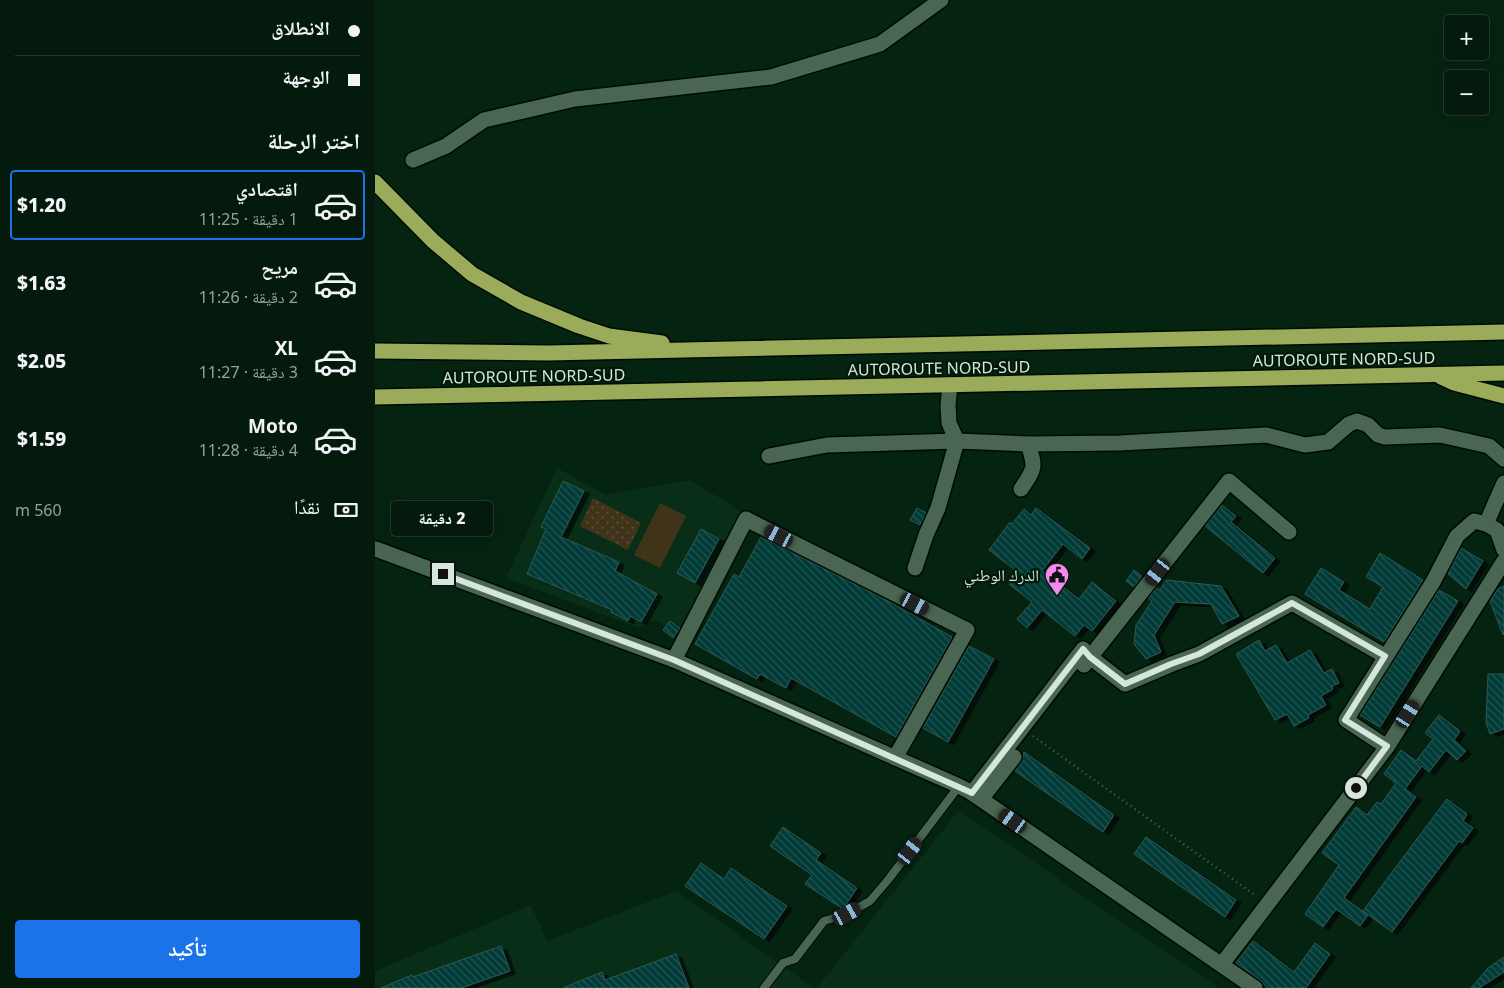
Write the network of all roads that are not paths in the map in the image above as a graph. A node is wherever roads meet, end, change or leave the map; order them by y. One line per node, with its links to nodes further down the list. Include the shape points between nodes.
1 (941, 0): 2 (street, via 880,44 771,76 575,99 484,120 446,146)
2 (413, 160)
3 (375, 182): 5 (highway, via 433,241 472,274 521,302 609,336)
4 (1504, 332): 5 (highway, AUTOROUTE NORD-SUD)
5 (703, 349): 6 (highway, AUTOROUTE NORD-SUD, via 548,353)
6 (375, 351)
7 (1504, 373): 8 (highway, AUTOROUTE NORD-SUD)
8 (1433, 374): 9 (highway, AUTOROUTE NORD-SUD); 10 (highway)
9 (950, 385): 11 (highway, AUTOROUTE NORD-SUD); 12 (street, via 949,423)
10 (1504, 396)
11 (375, 397)
12 (957, 442): 13 (street); 14 (street, via 827,445); 23 (street, via 938,508)
13 (1028, 444): 15 (street, via 1120,444 1266,435 1305,445 1328,442 1357,421 1385,437 1440,435 1489,446); 17 (street, via 1034,464)
14 (769, 456)
15 (1504, 459)
16 (1504, 483): 18 (street)
17 (1021, 489)
18 (1486, 524): 21 (street, via 1497,530); 24 (street, via 1474,522 1457,536 1433,582)
19 (1289, 532): 25 (street, via 1229,481)
20 (376, 550): 26 (street)
21 (1504, 550)
22 (1504, 561): 27 (street)
23 (915, 568)
24 (1385, 656): 25 (street, via 1292,603 1199,654 1125,684); 27 (street, via 1345,720)
25 (1090, 657): 29 (street, via 1030,735); 29 (street, via 1083,649)
26 (674, 660): 28 (street); 28 (street, via 745,519 967,630)
27 (1387, 746): 30 (street)
28 (895, 758): 29 (street)
29 (971, 792): 30 (street); 31 (lane, via 870,901 847,914 824,921 795,959 783,963)
30 (1222, 964): 32 (street)
31 (764, 988)
32 (1255, 988)

